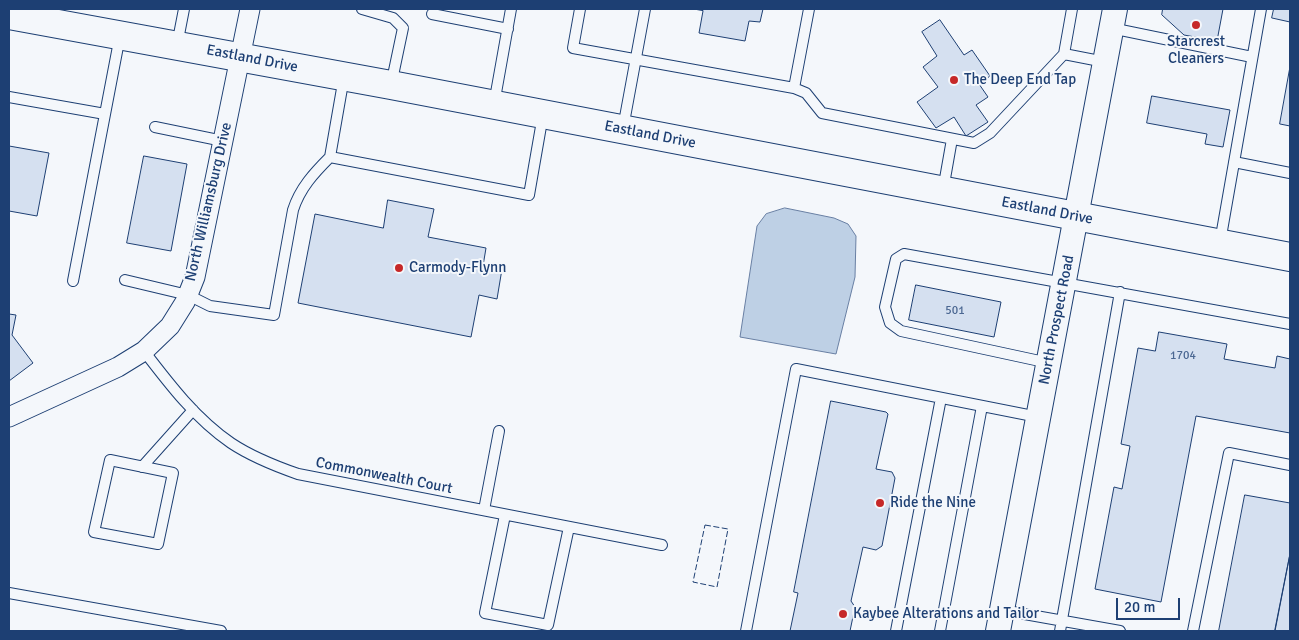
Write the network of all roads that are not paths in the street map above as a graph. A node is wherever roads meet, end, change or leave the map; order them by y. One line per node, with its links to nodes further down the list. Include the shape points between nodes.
1 (184, 9): 15 (lane)
2 (250, 9): 17 (street, North Williamsburg Drive)
3 (362, 9): 22 (lane, via 393,18 403,28)
4 (511, 9): 13 (lane)
5 (580, 9): 19 (lane, via 573,48)
6 (645, 9): 19 (lane)
7 (809, 9): 23 (lane)
8 (1072, 9): 16 (lane)
9 (1261, 9): 18 (lane)
10 (432, 14): 13 (lane)
11 (9, 15): 14 (main road, Eastland Drive)
12 (1113, 18): 18 (lane); 20 (street, North Prospect Road)
13 (508, 28): 25 (lane)
14 (120, 34): 15 (main road, Eastland Drive); 26 (lane)
15 (177, 45): 17 (main road, Eastland Drive)
16 (1064, 54): 20 (lane); 30 (lane, via 990,133 974,143)
17 (241, 57): 21 (main road, Eastland Drive); 31 (street, North Williamsburg Drive)
18 (1252, 57): 33 (lane)
19 (635, 60): 23 (lane); 29 (lane)
20 (1105, 62): 36 (street, North Prospect Road)
21 (344, 76): 22 (main road, Eastland Drive); 32 (lane)
22 (391, 85): 25 (main road, Eastland Drive)
23 (794, 88): 30 (lane, via 806,93 822,113)
24 (9, 97): 26 (lane)
25 (494, 105): 27 (main road, Eastland Drive)
26 (105, 114): 40 (lane)
27 (543, 114): 29 (main road, Eastland Drive); 32 (lane, via 529,195)
28 (155, 127): 31 (lane)
29 (623, 129): 35 (main road, Eastland Drive)
30 (952, 139): 35 (lane)
31 (223, 141): 43 (street, North Williamsburg Drive, via 195,277)
32 (330, 157): 43 (lane, via 296,200 274,315 210,306)
33 (1234, 162): 34 (lane); 37 (lane)
34 (1290, 173)
35 (942, 191): 36 (main road, Eastland Drive)
36 (1076, 216): 37 (main road, Eastland Drive); 41 (street, North Prospect Road)
37 (1220, 244): 38 (main road, Eastland Drive)
38 (1290, 257)
39 (125, 280): 43 (lane)
40 (73, 281)
41 (1064, 282): 42 (lane); 46 (street, North Prospect Road); 46 (lane, via 904,254 896,259 885,307 890,323 901,331)
42 (1120, 292): 44 (lane); 61 (lane)
43 (188, 296): 45 (street, North Williamsburg Drive, via 170,326)
44 (1290, 324)
45 (144, 351): 49 (lane, Commonwealth Court); 50 (street, North Williamsburg Drive, via 118,367)
46 (1049, 363): 51 (street, North Prospect Road)
47 (941, 398): 48 (lane); 63 (lane, via 796,369); 64 (lane)
48 (982, 406): 51 (lane); 65 (lane)
49 (193, 410): 54 (lane); 55 (lane, Commonwealth Court, via 232,444 264,462 298,474)
50 (9, 417)
51 (1038, 417): 60 (street, North Prospect Road)
52 (499, 431): 55 (lane)
53 (1290, 465): 67 (lane, via 1229,453)
54 (142, 467): 54 (lane, via 173,473 158,544 94,532 110,460)
55 (484, 510): 56 (lane, Commonwealth Court)
56 (505, 515): 57 (lane, Commonwealth Court); 57 (lane, via 485,613 548,625)
57 (569, 527): 58 (lane, Commonwealth Court)
58 (662, 545)
59 (9, 593): 62 (lane)
60 (1000, 621): 61 (lane)
61 (1061, 626): 66 (lane)
62 (222, 631)
63 (746, 631)
64 (896, 631)
65 (940, 631)
66 (1120, 631)
67 (1194, 631)

